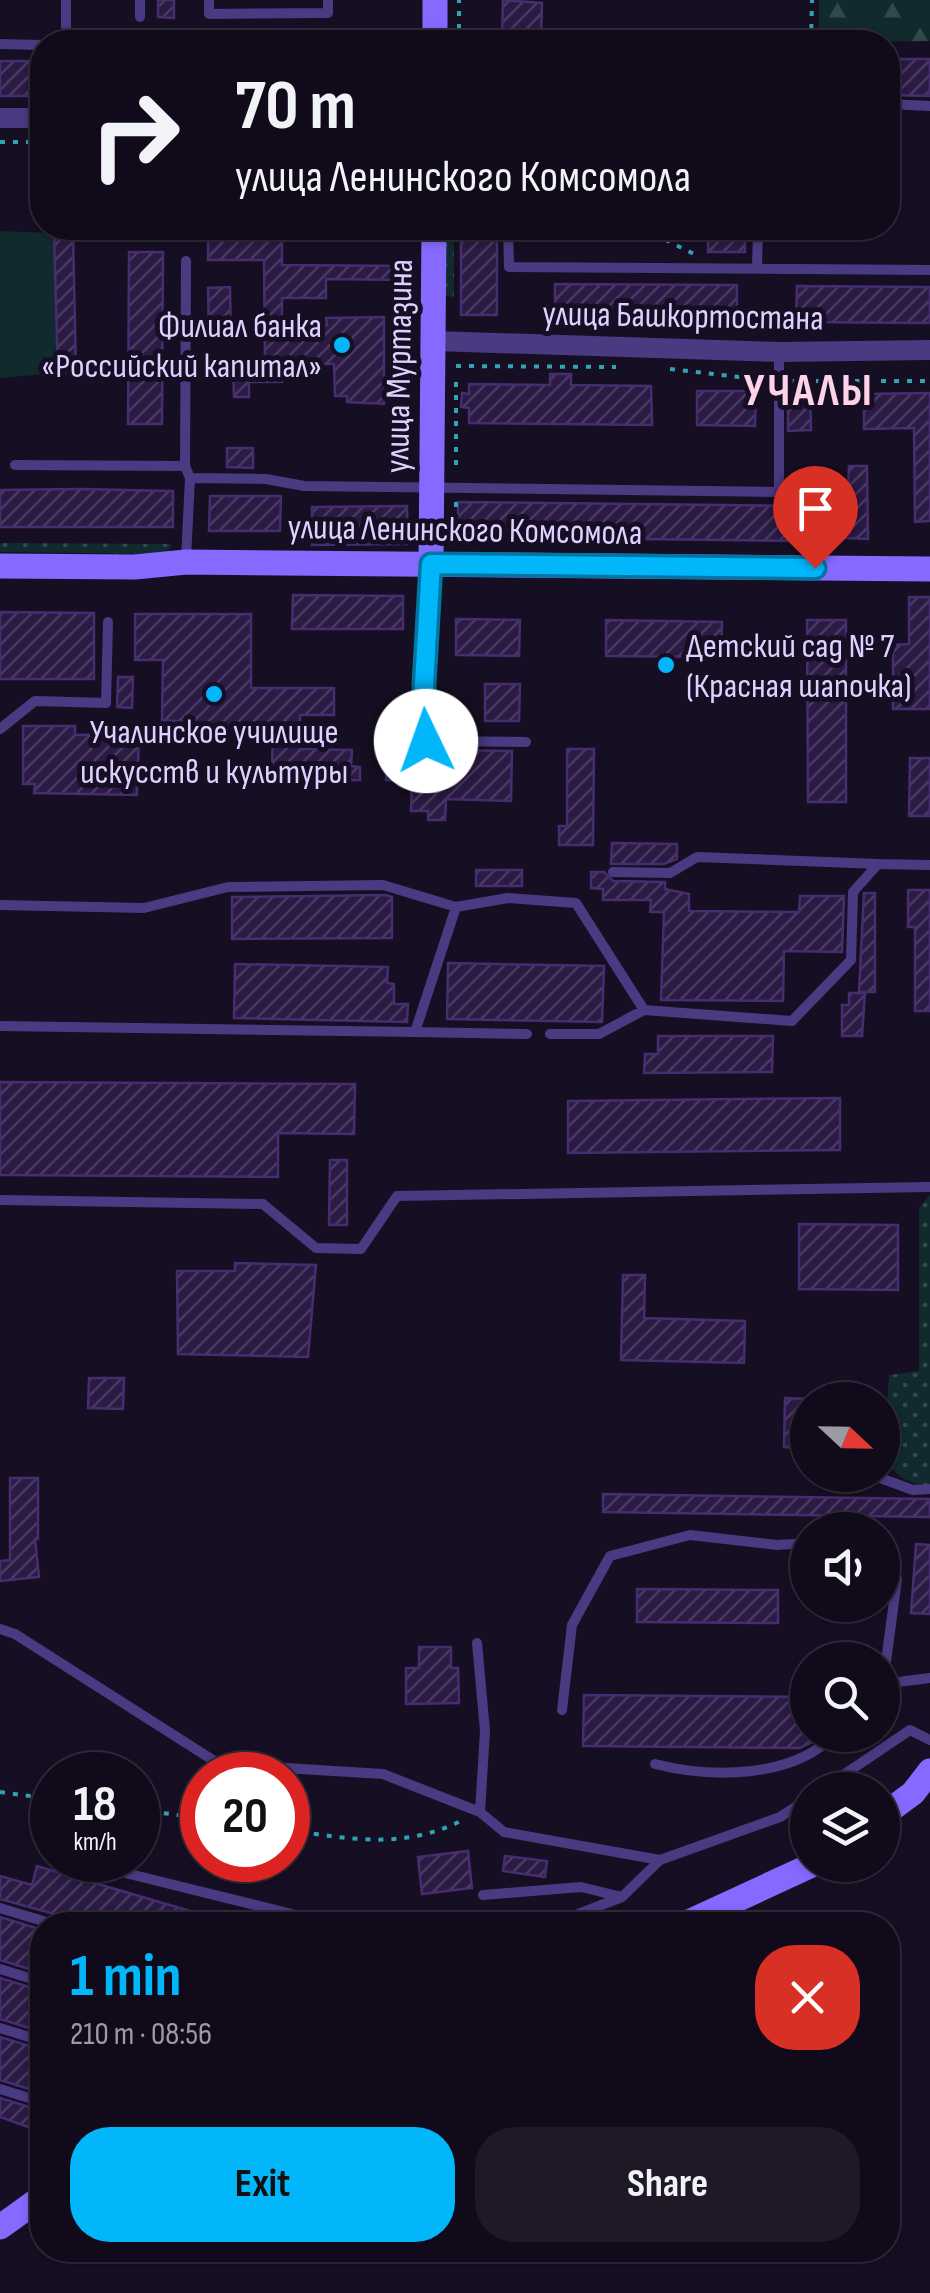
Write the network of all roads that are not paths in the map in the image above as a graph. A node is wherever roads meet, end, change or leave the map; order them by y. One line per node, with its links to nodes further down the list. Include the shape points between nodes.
1 (66, 0): 7 (lane)
2 (140, 0): 6 (lane)
3 (209, 0): 4 (lane, via 209,14 328,13)
4 (328, 0)
5 (435, 0): 8 (street)
6 (140, 18)
7 (66, 30)
8 (435, 30)
9 (0, 44): 10 (lane)
10 (30, 45)
11 (900, 105): 12 (lane)
12 (930, 106)
13 (0, 118): 14 (street)
14 (30, 118)
15 (435, 240): 21 (street, улица Муртазина)
16 (508, 240): 19 (lane, via 508,267)
17 (758, 240): 19 (lane)
18 (186, 261): 25 (lane)
19 (757, 268): 20 (lane)
20 (930, 270)
21 (444, 341): 23 (street, улица Башкортостана); 27 (street, улица Муртазина)
22 (930, 350): 23 (street, улица Башкортостана)
23 (779, 352): 27 (lane, via 779,492)
24 (15, 465): 25 (lane)
25 (184, 466): 26 (lane)
26 (190, 478): 27 (lane); 28 (lane)
27 (444, 486): 29 (street, улица Муртазина)
28 (186, 562): 29 (street, улица Ленинского Комсомола); 30 (street, улица Ленинского Комсомола)
29 (431, 564): 31 (street, улица Ленинского Комсомола); 34 (lane, via 426,741)
30 (0, 566)
31 (930, 569)
32 (108, 622): 33 (lane, via 106,703 36,701)
33 (0, 729)
34 (526, 742)
35 (878, 864): 36 (lane); 37 (lane, via 696,856 670,873); 40 (lane, via 853,892 851,960 792,1021)
36 (930, 865)
37 (613, 872)
38 (0, 905): 39 (lane, via 144,908 228,887 383,885)
39 (456, 906): 40 (lane, via 508,898 576,904); 42 (lane)
40 (644, 1010): 44 (lane, via 599,1034)
41 (0, 1026): 42 (lane)
42 (414, 1032): 43 (lane)
43 (527, 1034)
44 (550, 1034)
45 (930, 1187): 46 (lane, via 397,1196 361,1249 316,1248 264,1204)
46 (0, 1200)
47 (900, 1485): 48 (lane)
48 (930, 1489)
49 (790, 1544): 54 (lane, via 690,1536 610,1556 572,1625)
50 (0, 1629): 62 (lane, via 219,1764 384,1774)
51 (478, 1643): 62 (lane, via 485,1731)
52 (930, 1678): 53 (lane)
53 (900, 1682)
54 (562, 1710)
55 (930, 1740): 59 (lane, via 910,1730)
56 (819, 1752): 57 (lane, via 784,1764 697,1775)
57 (654, 1764)
58 (930, 1770): 60 (street)
59 (847, 1772)
60 (900, 1803)
61 (790, 1811): 63 (lane)
62 (480, 1812): 63 (lane, via 504,1832)
63 (660, 1860): 67 (lane)
64 (790, 1875): 71 (street)
65 (160, 1882): 69 (lane)
66 (483, 1895): 67 (lane, via 581,1888)
67 (622, 1896): 70 (lane)
68 (0, 1908): 72 (lane)
69 (283, 1912)
70 (582, 1912)
71 (710, 1912)
72 (30, 1917)
73 (0, 1968): 74 (lane)
74 (30, 1978)
75 (0, 2028): 76 (lane)
76 (30, 2037)
77 (0, 2089): 78 (lane)
78 (30, 2098)
79 (30, 2205): 80 (street)
80 (0, 2226)

